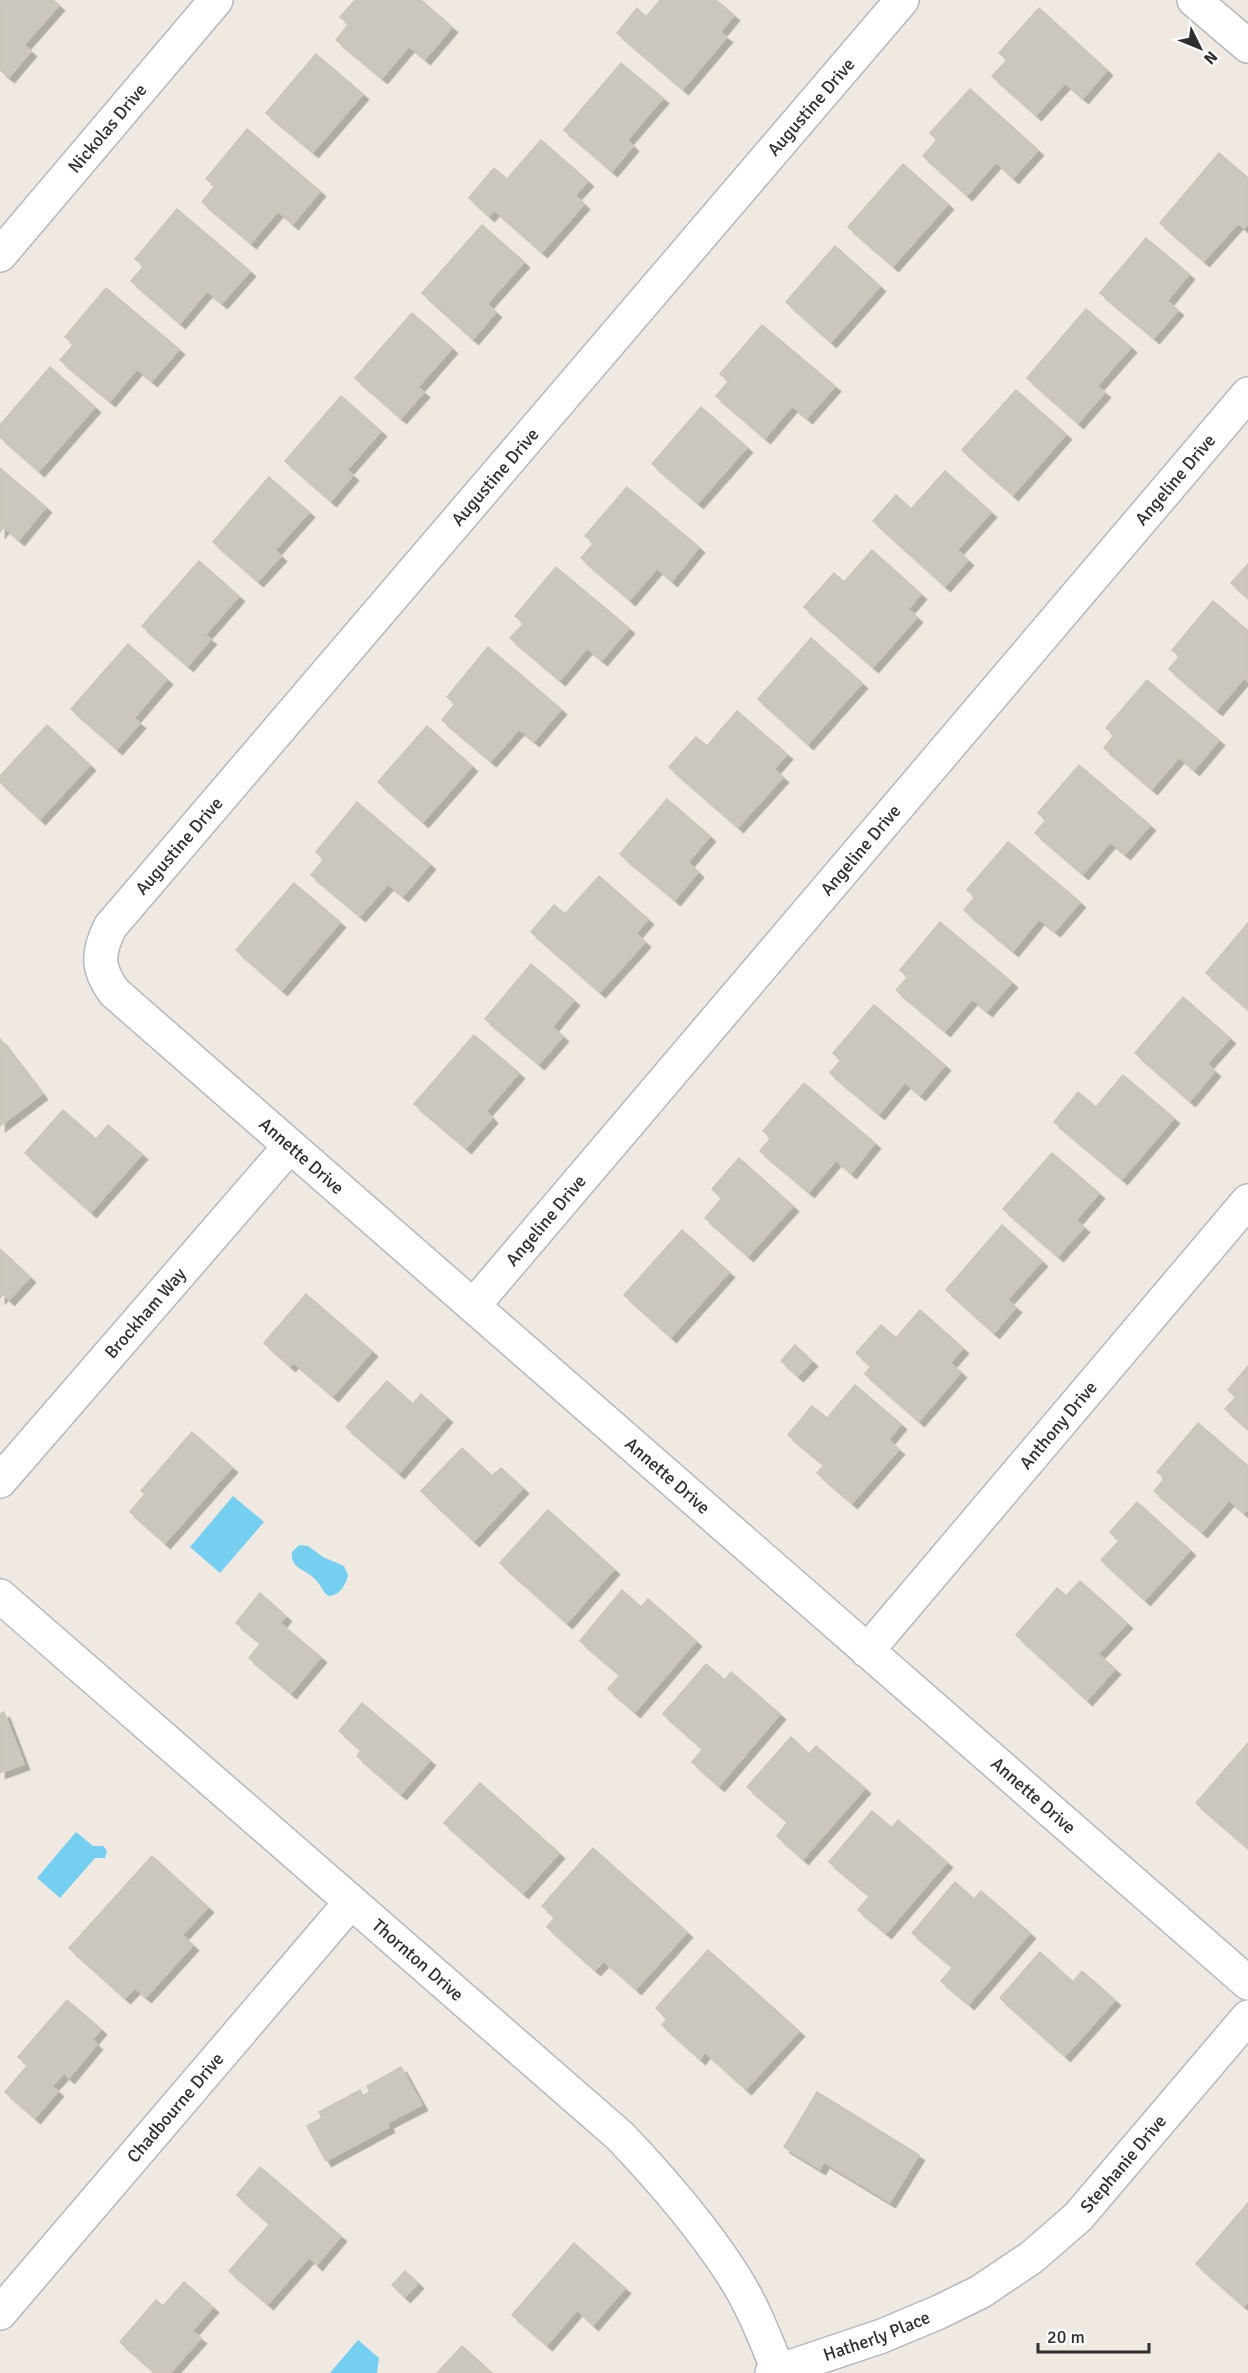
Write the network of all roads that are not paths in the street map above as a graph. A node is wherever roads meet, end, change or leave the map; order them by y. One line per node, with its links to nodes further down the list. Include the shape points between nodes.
1 (216, 0): 5 (street, Nickolas Drive)
2 (902, 0): 7 (street, Augustine Drive, via 110,927)
3 (1194, 0): 4 (street)
4 (1248, 46)
5 (0, 255)
6 (1248, 394): 10 (street, Angeline Drive)
7 (100, 960): 8 (street, Annette Drive, via 104,978 114,992)
8 (290, 1146): 10 (street, Annette Drive); 11 (street, Brockham Way)
9 (1248, 1201): 13 (street, Anthony Drive)
10 (474, 1305): 13 (street, Annette Drive)
11 (0, 1481)
12 (0, 1596): 14 (street, Thornton Drive)
13 (867, 1652): 15 (street, Annette Drive)
14 (351, 1902): 18 (street, Chadbourne Drive); 19 (street, Thornton Drive, via 620,2136 655,2173 734,2276 758,2322)
15 (1248, 1983)
16 (1248, 2017): 17 (street, Stephanie Drive, via 1078,2217 1032,2257)
17 (980, 2292): 19 (street, Hatherly Place, via 882,2336)
18 (0, 2313)
19 (775, 2372)

